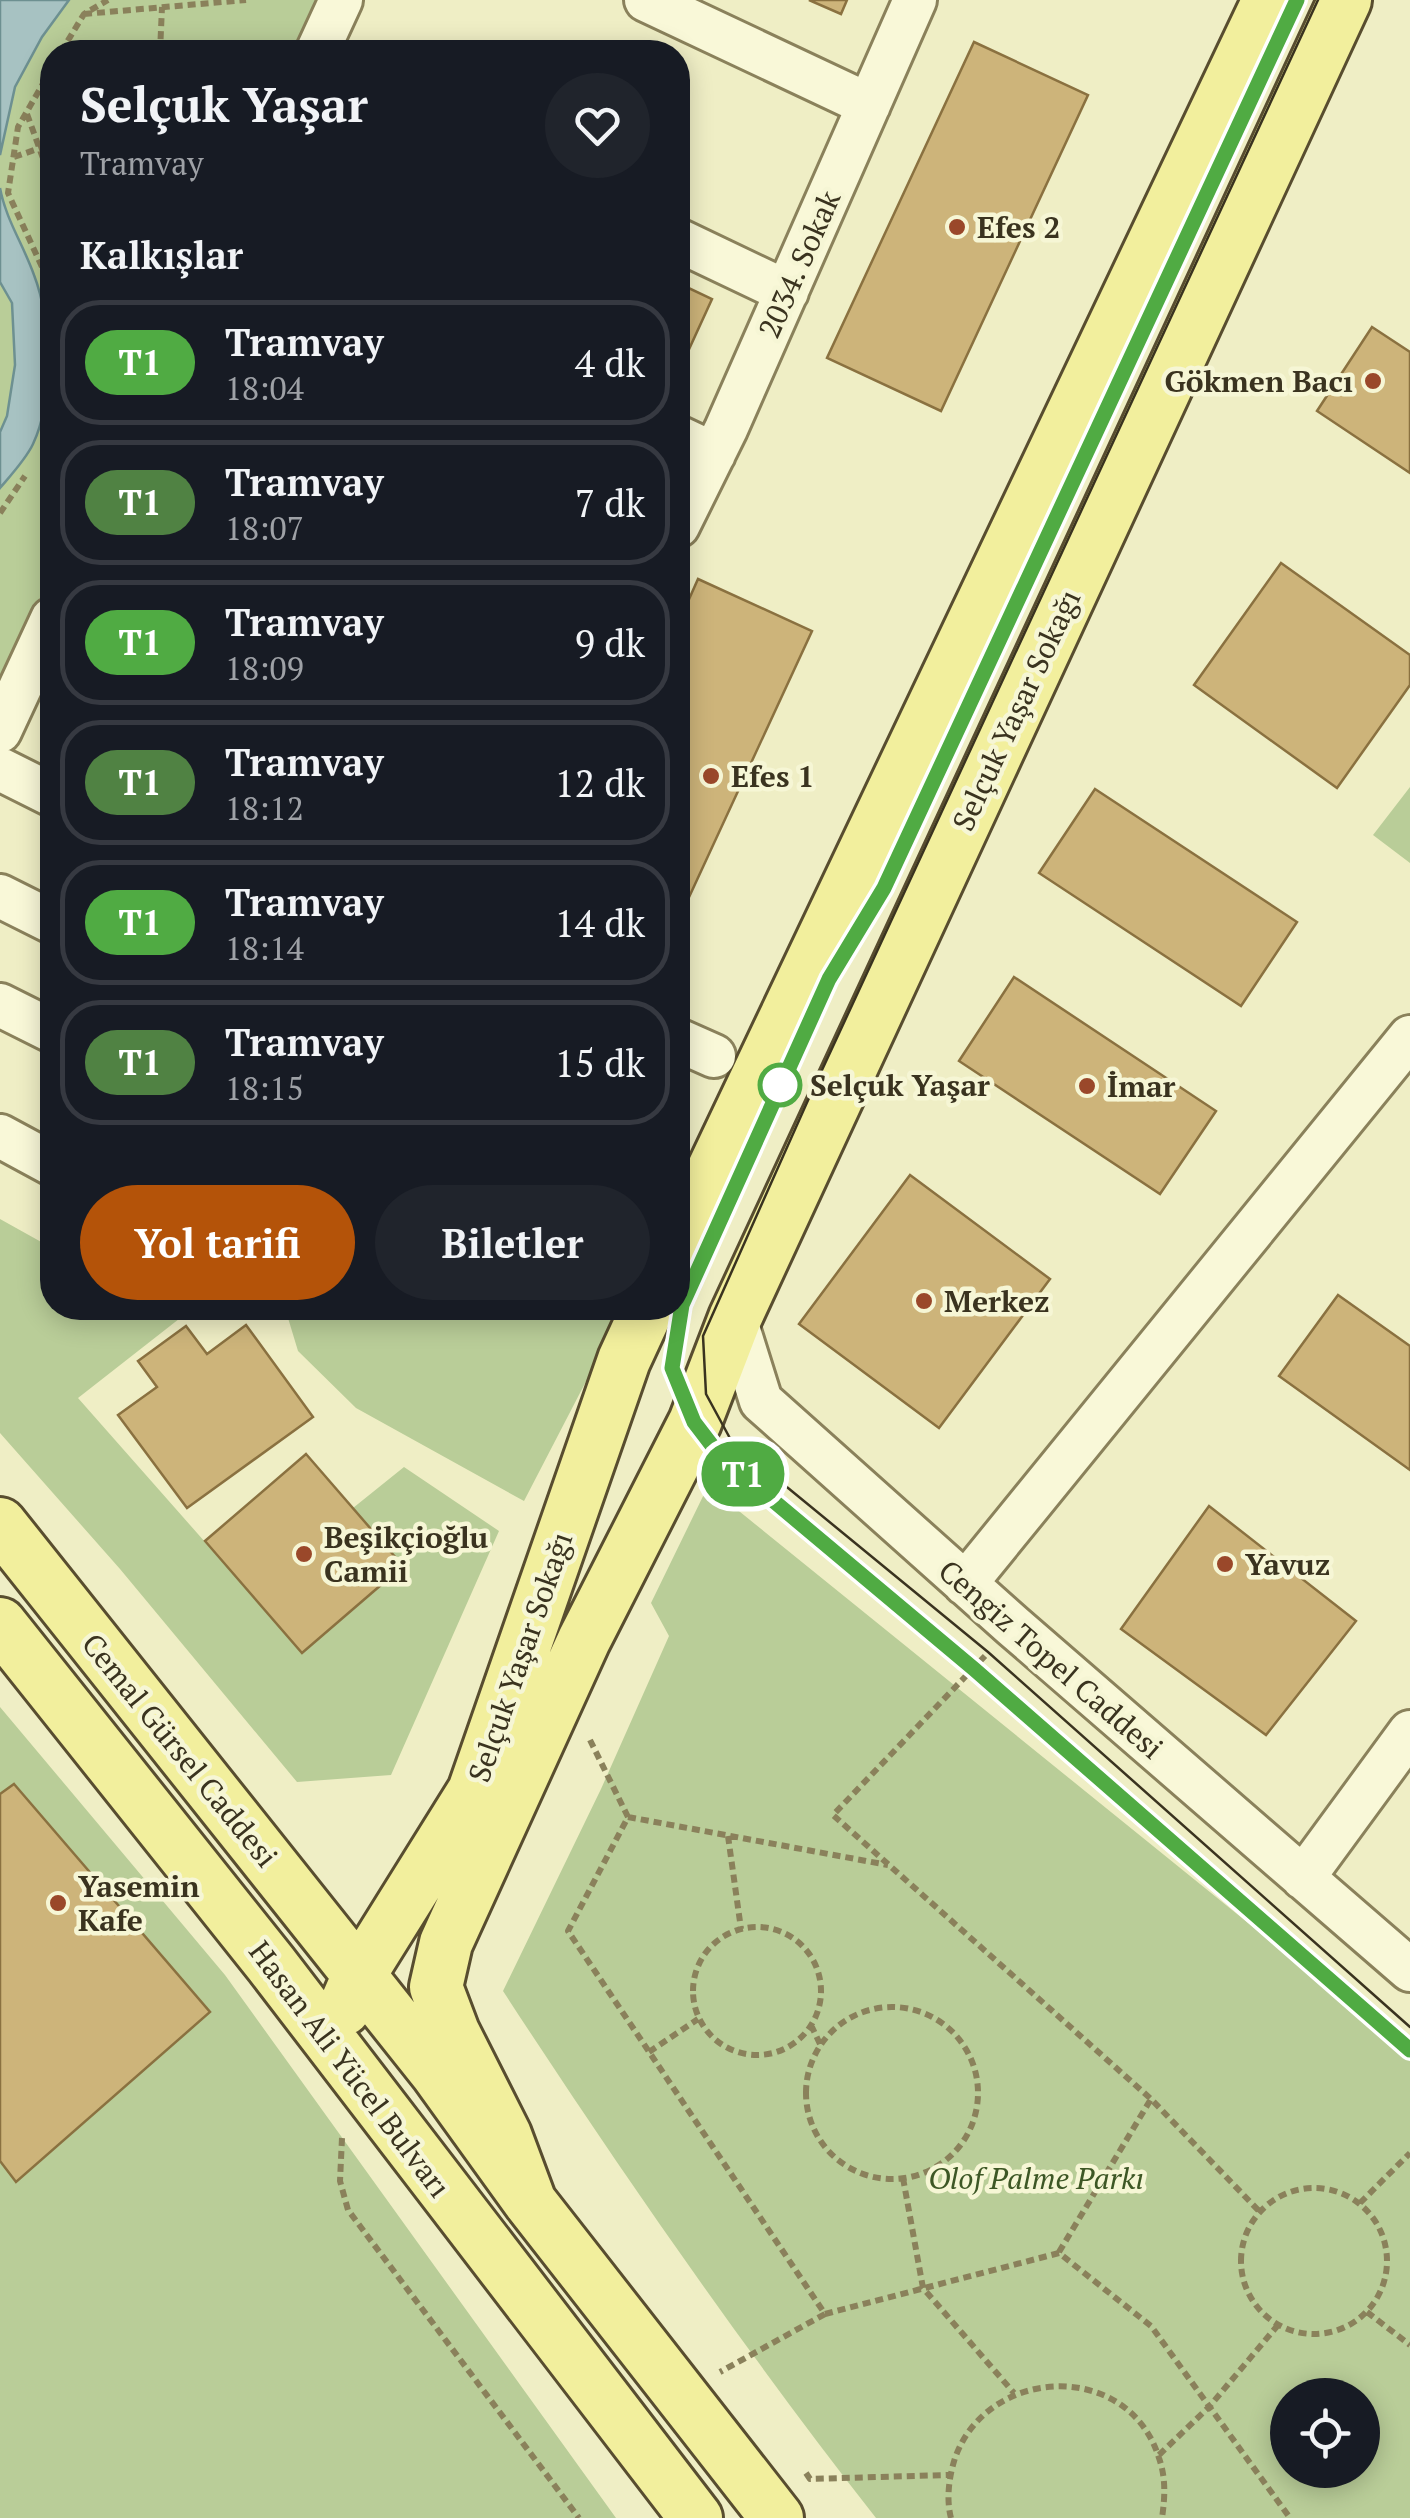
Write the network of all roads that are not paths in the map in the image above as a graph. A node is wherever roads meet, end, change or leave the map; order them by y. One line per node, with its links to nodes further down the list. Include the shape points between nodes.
1 (342, 0): 6 (street)
2 (646, 0): 7 (street)
3 (915, 0): 7 (street, 2034. Sokak)
4 (1270, 0): 23 (main road)
5 (1345, 0): 24 (main road, Selçuk Yaşar Sokağı)
6 (323, 40)
7 (869, 105): 9 (street, 2034. Sokak)
8 (690, 246): 9 (street)
9 (787, 292): 10 (street, 2034. Sokak)
10 (696, 445): 11 (street, 2034. Sokak)
11 (690, 472)
12 (40, 645): 13 (street)
13 (0, 731)
14 (0, 769): 15 (street)
15 (40, 789)
16 (0, 896): 17 (street)
17 (40, 916)
18 (0, 1005): 19 (street)
19 (40, 1025)
20 (1410, 1038): 27 (street)
21 (0, 1136): 22 (street)
22 (40, 1158)
23 (690, 1214)
24 (734, 1318): 27 (street, Cengiz Topel Caddesi, via 761,1401); 34 (main road, Selçuk Yaşar Sokağı, via 694,1422 446,1943 436,1987)
25 (642, 1320): 32 (main road, Selçuk Yaşar Sokağı, via 474,1791)
26 (0, 1524): 32 (main road, Cemal Gürsel Caddesi)
27 (965, 1584): 30 (street, Cengiz Topel Caddesi)
28 (0, 1624): 33 (main road, Hasan Ali Yücel Bulvarı)
29 (1410, 1732): 30 (street)
30 (1303, 1878): 31 (street, Cengiz Topel Caddesi)
31 (1410, 1970)
32 (358, 1978): 33 (main road, Selçuk Yaşar Sokağı); 34 (main road, Hasan Ali Yücel Bulvarı)
33 (330, 2042): 35 (main road, Hasan Ali Yücel Bulvarı)
34 (530, 2202): 36 (main road, Hasan Ali Yücel Bulvarı)
35 (696, 2518)
36 (777, 2518)

